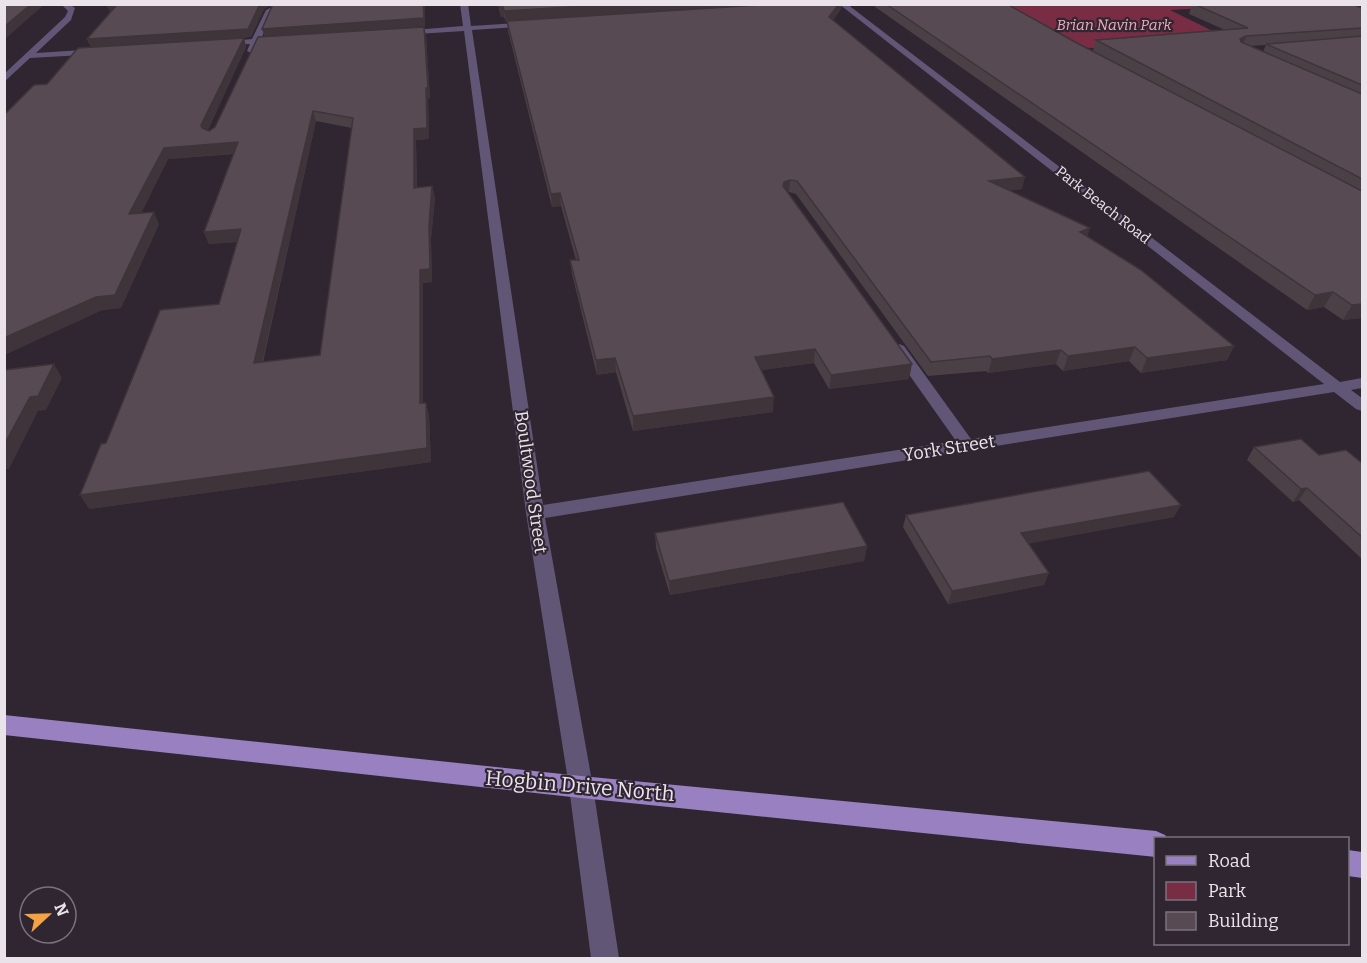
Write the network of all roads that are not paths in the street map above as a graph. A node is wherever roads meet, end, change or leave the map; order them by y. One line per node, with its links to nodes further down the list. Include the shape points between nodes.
1 (64, 4): 12 (street, via 72,10 68,18)
2 (464, 4): 6 (street, Boultwood Street)
3 (838, 5): 17 (street, Park Beach Road)
4 (270, 10): 9 (street)
5 (539, 24): 6 (street)
6 (468, 28): 7 (street); 20 (street, Boultwood Street)
7 (397, 33)
8 (291, 40): 9 (street)
9 (255, 42): 10 (street); 13 (street)
10 (209, 45)
11 (105, 51): 12 (street)
12 (28, 56): 14 (street)
13 (248, 58)
14 (4, 79)
15 (892, 340): 19 (street)
16 (1362, 383): 17 (street, York Street)
17 (1337, 387): 18 (street, Park Beach Road); 19 (street, York Street)
18 (1362, 406)
19 (968, 445): 20 (street, York Street)
20 (535, 513): 22 (street, Boultwood Street)
21 (4, 725): 22 (main road, Hogbin Drive North)
22 (581, 787): 23 (main road, Hogbin Drive North); 24 (street, Boultwood Street)
23 (1154, 844)
24 (605, 958)

